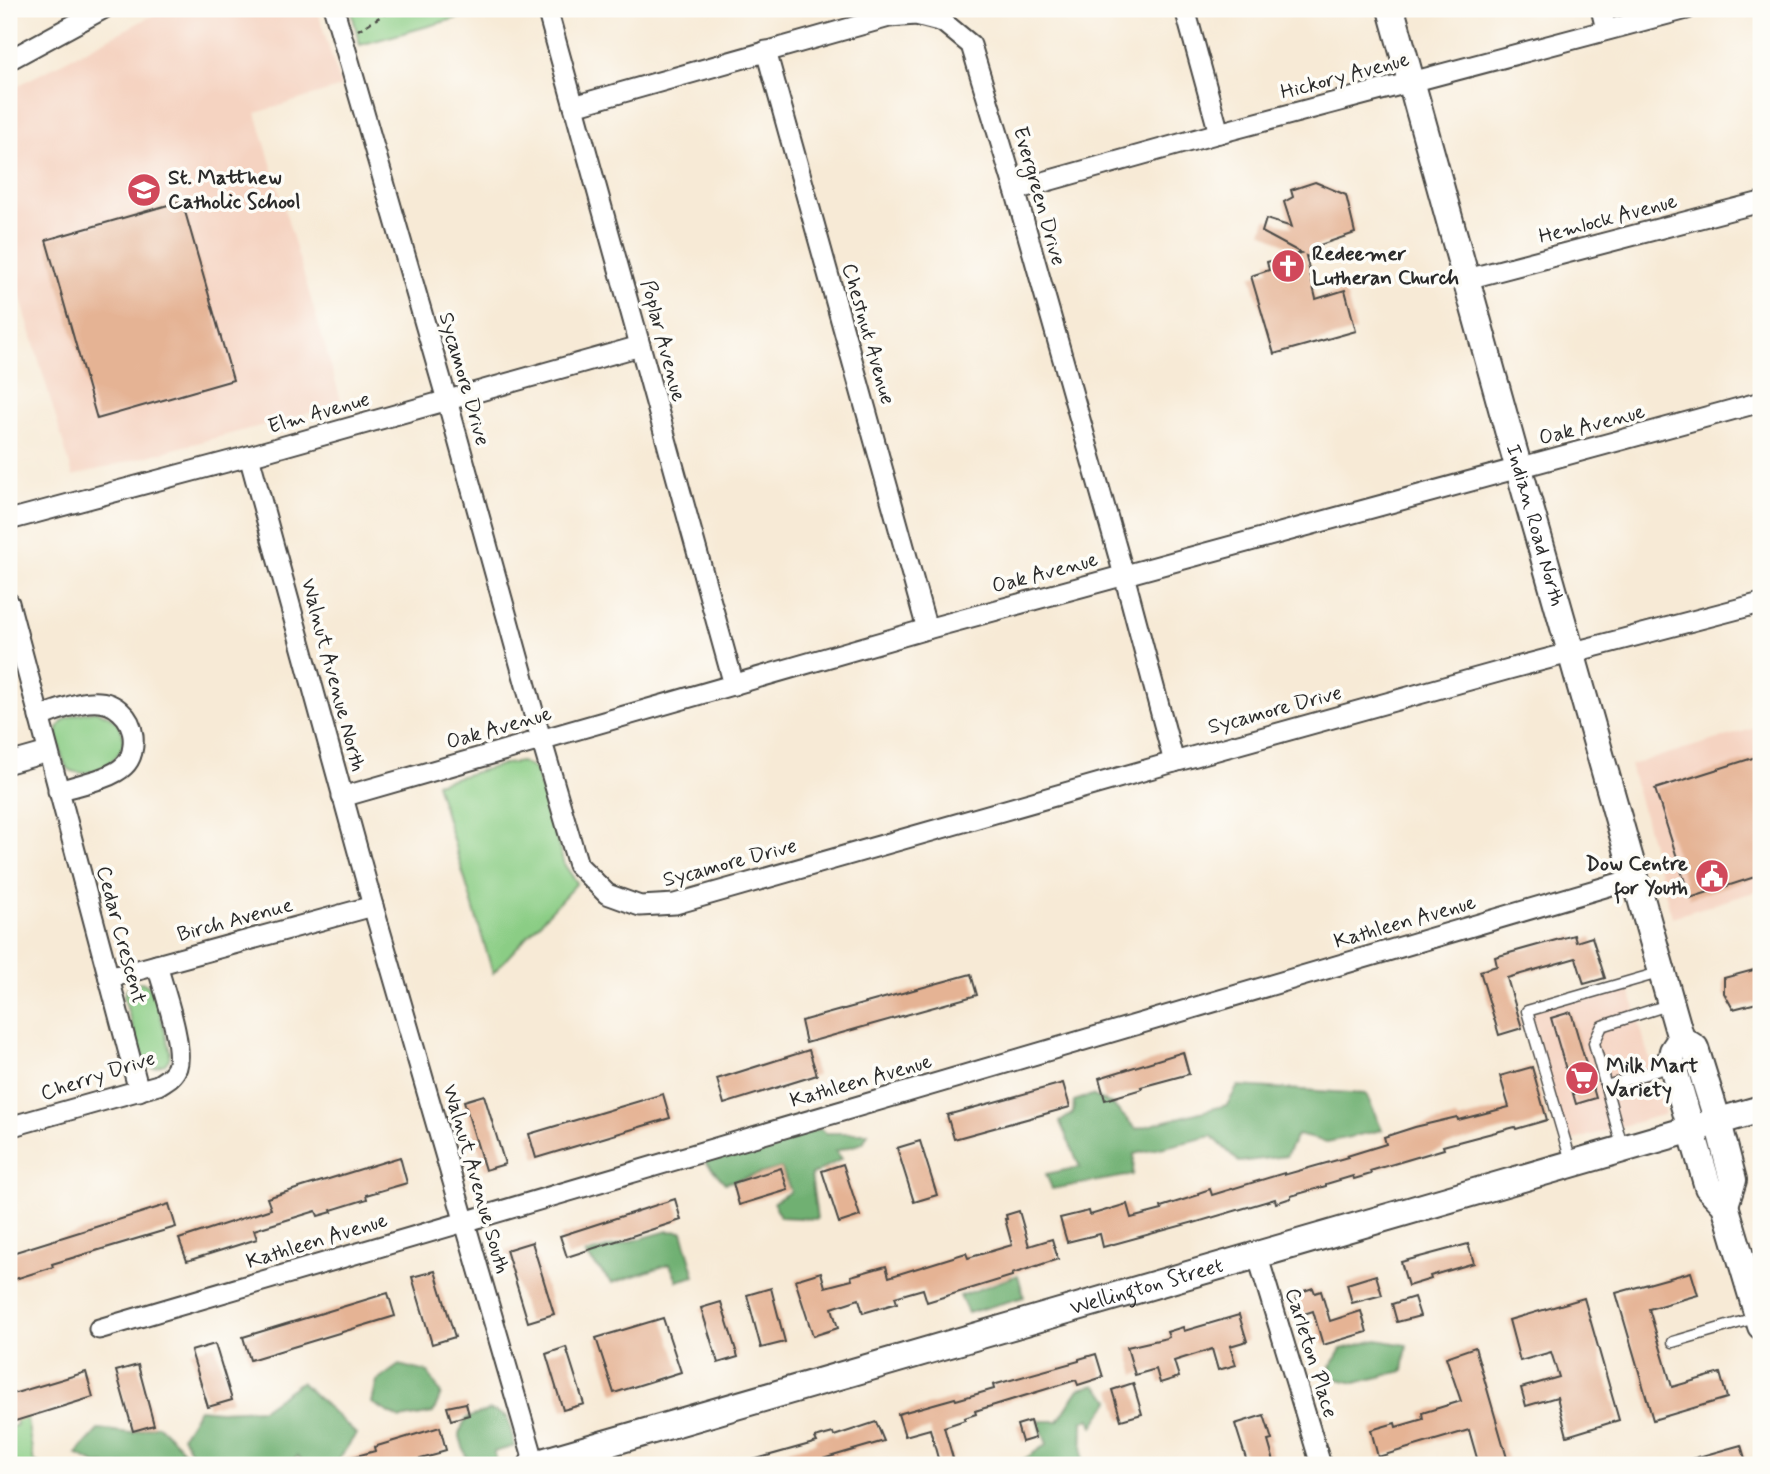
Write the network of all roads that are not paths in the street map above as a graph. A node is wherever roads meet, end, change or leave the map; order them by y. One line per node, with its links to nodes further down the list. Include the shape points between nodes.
1 (103, 9): 10 (street)
2 (334, 9): 18 (street, Sycamore Drive)
3 (547, 9): 12 (street, Poplar Avenue)
4 (1185, 9): 13 (street)
5 (1391, 9): 11 (main road, Indian Road North)
6 (1601, 9): 8 (street)
7 (1687, 9): 8 (street, Hickory Avenue)
8 (1606, 29): 11 (street, Hickory Avenue)
9 (766, 51): 12 (street, Evergreen Drive); 14 (street, Evergreen Drive, via 889,17 916,15 943,22 971,45); 26 (street, Chestnut Avenue)
10 (9, 60)
11 (1412, 82): 13 (street, Hickory Avenue); 16 (main road, Indian Road North)
12 (574, 106): 17 (street, Poplar Avenue)
13 (1219, 133): 14 (street, Hickory Avenue)
14 (1015, 190): 23 (street, Evergreen Drive)
15 (1761, 202): 16 (street, Hemlock Avenue)
16 (1467, 279): 21 (main road, Indian Road North)
17 (640, 346): 18 (street, Elm Avenue); 28 (street, Poplar Avenue)
18 (447, 400): 20 (street, Elm Avenue); 30 (street, Sycamore Drive)
19 (1761, 402): 21 (street, Oak Avenue)
20 (249, 456): 22 (street, Elm Avenue); 35 (street, Walnut Avenue North)
21 (1519, 468): 23 (street, Oak Avenue); 27 (main road, Indian Road North)
22 (9, 520)
23 (1124, 575): 26 (street, Oak Avenue); 32 (street, Evergreen Drive)
24 (9, 603): 29 (street, Cedar Crescent)
25 (1761, 603): 27 (street, Sycamore Drive)
26 (927, 629): 28 (street, Oak Avenue)
27 (1572, 654): 32 (street, Sycamore Drive); 36 (main road, Indian Road North)
28 (734, 685): 30 (street, Oak Avenue)
29 (39, 717): 31 (street, Cedar Crescent); 34 (street, via 99,702 118,708 131,726 132,755 124,767)
30 (541, 739): 32 (street, Sycamore Drive, via 578,866 607,894 640,906 675,904); 35 (street, Oak Avenue)
31 (48, 752): 33 (street); 34 (street, Cedar Crescent)
32 (1174, 762)
33 (9, 763)
34 (58, 791): 40 (street, Cedar Crescent)
35 (342, 797): 37 (street, Walnut Avenue North)
36 (1636, 878): 39 (main road, Indian Road North); 53 (street, Kathleen Avenue)
37 (373, 906): 38 (street, Birch Avenue); 53 (street, Walnut Avenue South)
38 (157, 965): 40 (street, Birch Avenue); 45 (street, Cherry Drive, via 177,1041 177,1068 158,1085)
39 (1662, 972): 41 (main road, Indian Road North); 51 (lane, via 1527,1011)
40 (108, 978): 45 (street, Cedar Crescent)
41 (1671, 1004): 42 (main road, Indian Road North); 44 (lane, via 1602,1026 1594,1043)
42 (1681, 1039): 43 (main road, via 1671,1055); 47 (main road, Indian Road North, via 1695,1048)
43 (1673, 1066): 44 (lane); 49 (main road)
44 (1606, 1086): 50 (lane)
45 (139, 1091): 48 (street, Cherry Drive)
46 (1761, 1109): 47 (main road, Wellington Street)
47 (1718, 1122): 49 (main road, Wellington Street); 52 (main road, Indian Road North, via 1732,1180)
48 (9, 1127)
49 (1691, 1130): 50 (main road, Wellington Street); 52 (main road, via 1708,1187)
50 (1623, 1150): 51 (main road, Wellington Street)
51 (1572, 1164): 54 (main road, Wellington Street)
52 (1725, 1205): 55 (main road)
53 (464, 1221): 56 (street, Kathleen Avenue); 58 (street, Walnut Avenue South)
54 (1257, 1254): 58 (main road, Wellington Street); 59 (street, Carleton Place)
55 (1760, 1321): 57 (lane)
56 (99, 1329)
57 (1673, 1342)
58 (533, 1465)
59 (1321, 1465)

